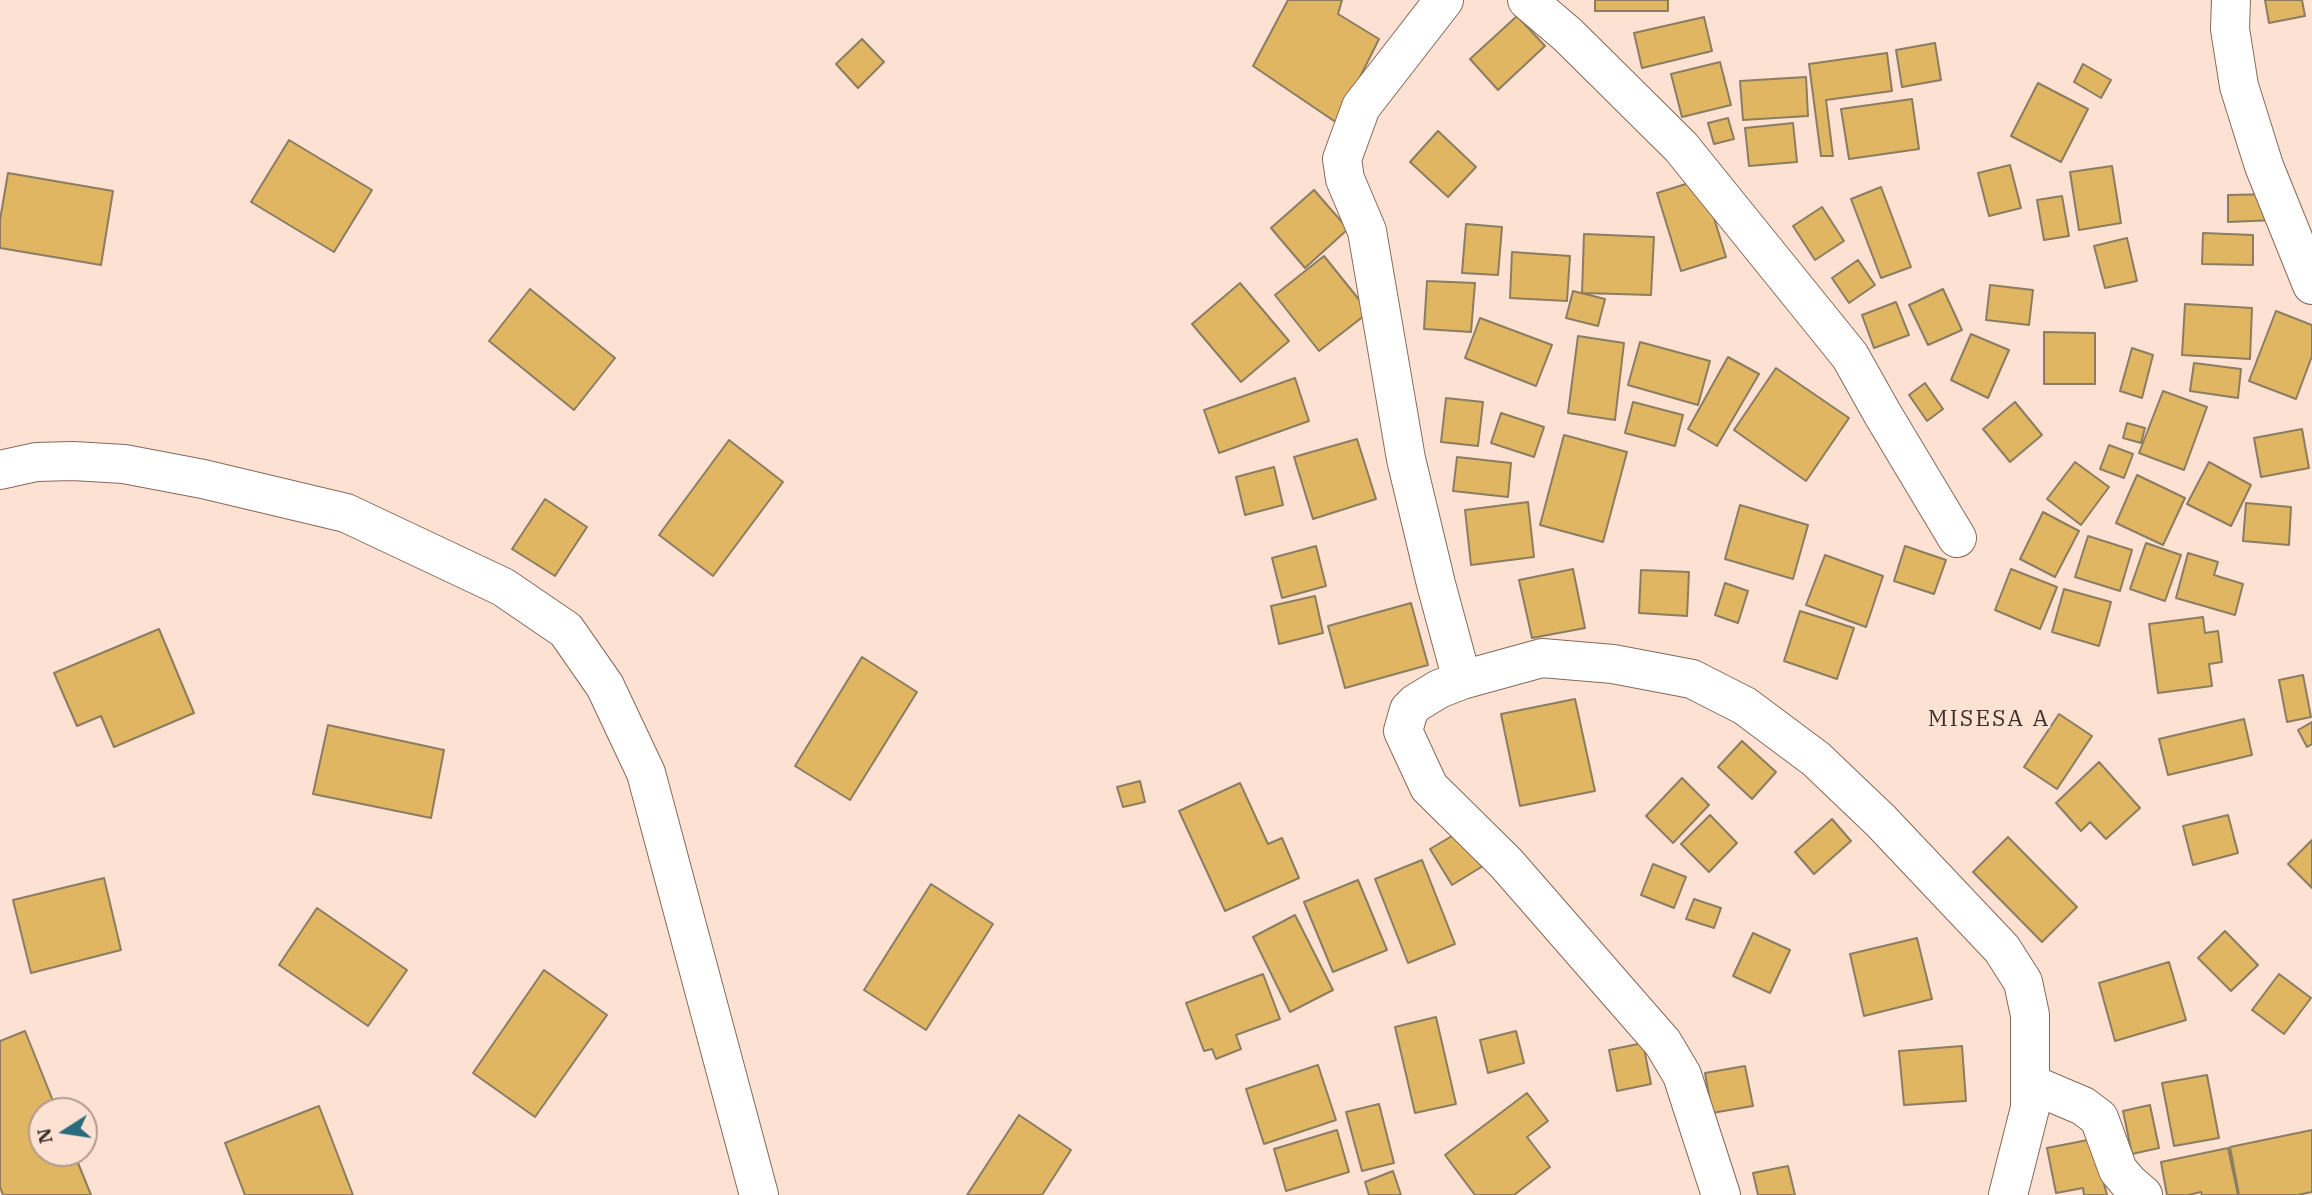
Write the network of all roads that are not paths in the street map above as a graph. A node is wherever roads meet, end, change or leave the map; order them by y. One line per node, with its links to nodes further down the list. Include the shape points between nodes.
1 (1444, 0): 7 (street, via 1361,107 1342,159 1345,179 1367,231 1406,459)
2 (1527, 0): 6 (street, via 1681,147 1850,356)
3 (2231, 0): 4 (street, via 2230,29 2239,86 2264,166)
4 (2312, 285)
5 (0, 470): 9 (street, via 36,461 124,464 346,513 503,586 566,630 604,686 646,773)
6 (1958, 538)
7 (1462, 680): 8 (street, via 1542,658 1613,664 1692,678 1745,706 1826,768 2002,949 2023,982 2030,1015); 10 (street, via 1409,710 1403,731 1429,787 1506,863 1663,1043 1682,1075)
8 (2031, 1084): 11 (street, via 2030,1108); 12 (street, via 2083,1106 2099,1118 2118,1170)
9 (759, 1195)
10 (1721, 1195)
11 (2008, 1195)
12 (2143, 1195)

